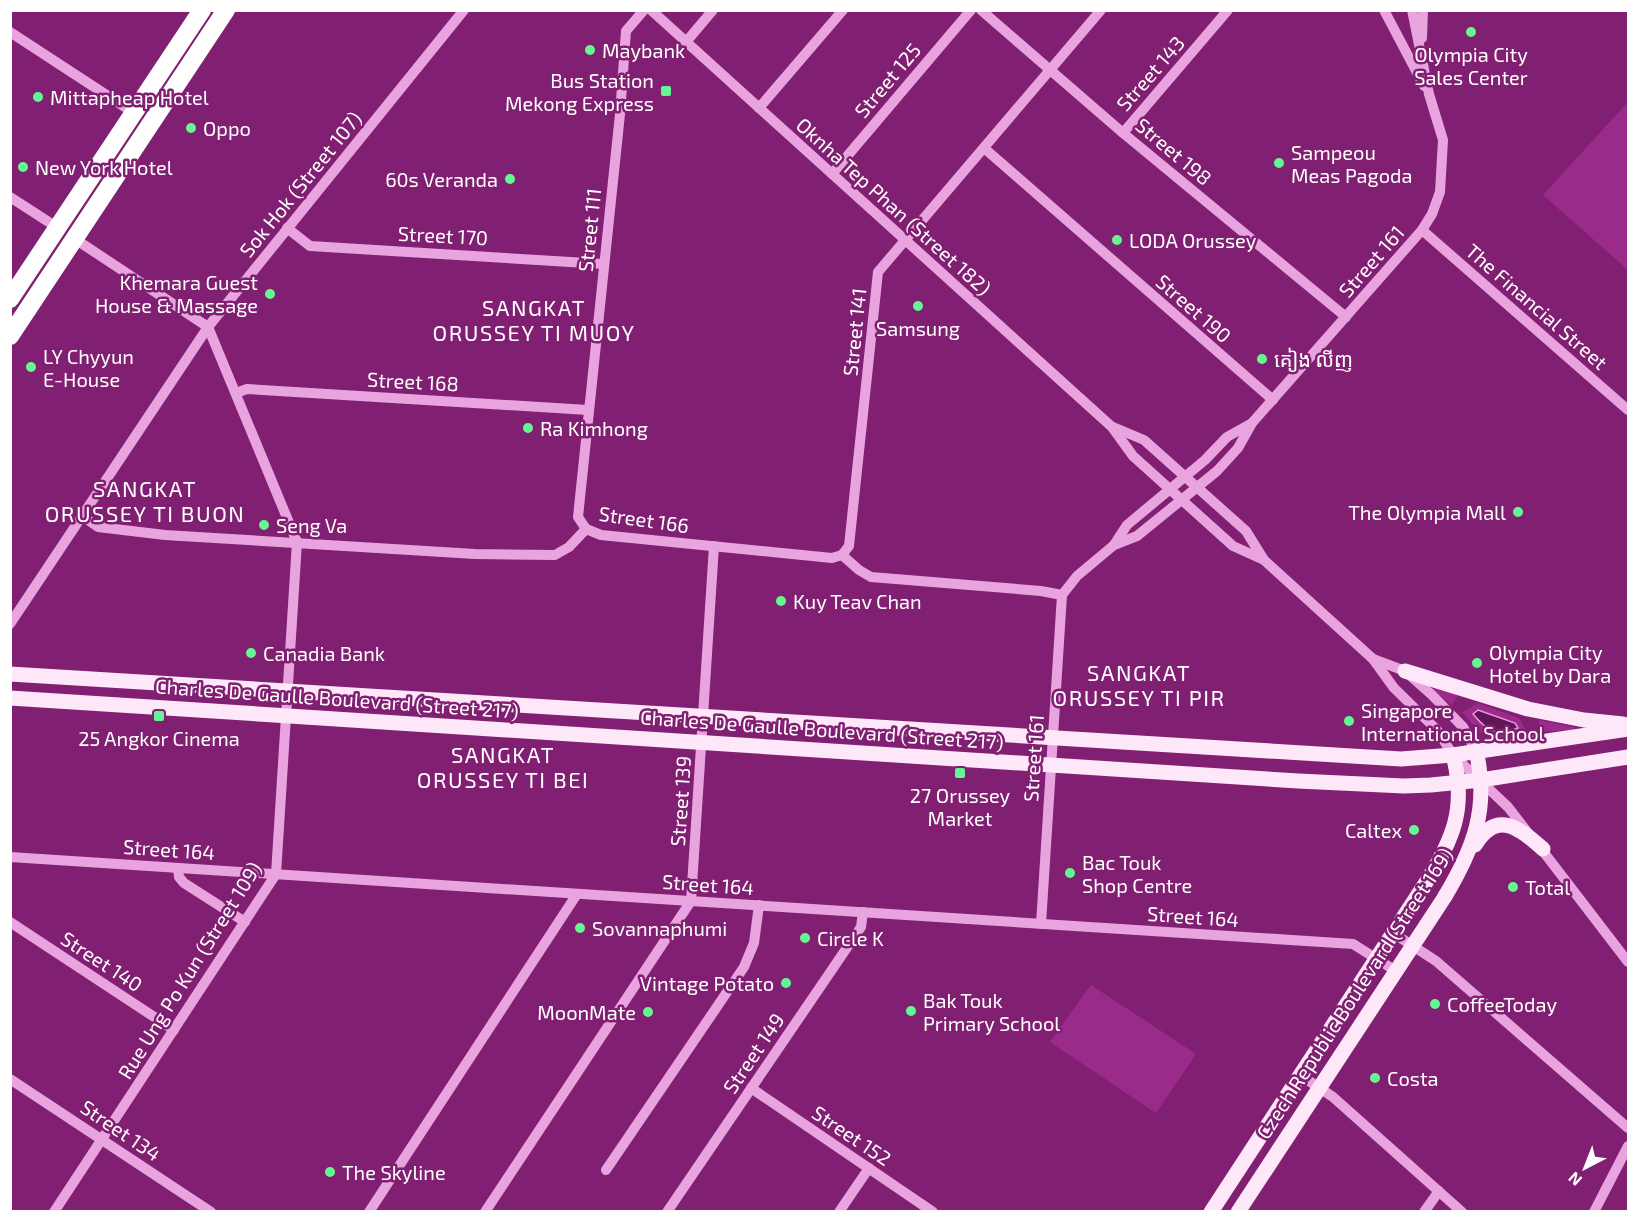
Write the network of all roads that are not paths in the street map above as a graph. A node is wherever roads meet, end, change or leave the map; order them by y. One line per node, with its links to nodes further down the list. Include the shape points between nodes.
1 (202, 10): 21 (highway)
2 (226, 10): 29 (highway)
3 (464, 10): 27 (street, Sok Hok (Street 107))
4 (644, 10): 31 (street, Street 111, via 626,31)
5 (651, 10): 16 (street, Oknha Tep Phan (Street 182))
6 (713, 10): 16 (street)
7 (843, 10): 20 (street)
8 (971, 10): 24 (street, Street 125)
9 (981, 10): 18 (street, Street 198)
10 (1101, 10): 18 (street, Street 141)
11 (1227, 10): 22 (street, Street 143)
12 (1384, 10): 19 (street, Street 161)
13 (1412, 10): 17 (street, Street 161)
14 (1423, 10): 17 (street)
15 (12, 37): 21 (street)
16 (686, 42): 20 (street, Oknha Tep Phan (Street 182))
17 (1423, 62): 19 (street, Street 161)
18 (1050, 70): 22 (street, Street 198); 23 (street, Street 141)
19 (1429, 94): 28 (street, Street 161, via 1443,140 1443,167 1440,192)
20 (759, 108): 24 (street, Oknha Tep Phan (Street 182))
21 (134, 113): 26 (highway)
22 (1123, 133): 33 (street, Street 198)
23 (984, 148): 30 (street, Street 141); 37 (street, Street 190)
24 (832, 174): 30 (street, Oknha Tep Phan (Street 182))
25 (10, 197): 26 (street)
26 (58, 228): 32 (highway)
27 (287, 228): 31 (street, Street 170, via 310,246); 34 (street, Sok Hok (Street 107))
28 (1422, 230): 33 (street, Street 161); 39 (street, The Financial Street)
29 (75, 239): 34 (street); 35 (highway)
30 (905, 240): 41 (street, Oknha Tep Phan (Street 182)); 51 (street, Street 141, via 878,272 849,546)
31 (603, 264): 38 (street, Street 111)
32 (10, 299)
33 (1346, 317): 37 (street, Street 161)
34 (208, 327): 36 (street, Rue Ung Po Kun (Street 109)); 46 (street, Sok Hok (Street 107))
35 (10, 336)
36 (236, 393): 38 (street, Street 168, via 247,389); 48 (street, Rue Ung Po Kun (Street 109))
37 (1273, 400): 40 (street, Street 161)
38 (588, 410): 47 (street, Street 111, via 578,517)
39 (1629, 410)
40 (1252, 423): 42 (street, Street 161, via 1227,438); 43 (street, Street 161, via 1238,448)
41 (1112, 427): 42 (street, Oknha Tep Phan (Street 182), via 1144,440); 44 (street, Oknha Tep Phan (Street 182), via 1133,456)
42 (1185, 477): 43 (street, Oknha Tep Phan (Street 182)); 44 (street, Street 161)
43 (1197, 487): 45 (street, Street 161); 52 (street, Oknha Tep Phan (Street 182), via 1246,531)
44 (1169, 490): 45 (street, Oknha Tep Phan (Street 182)); 49 (street, Street 161, via 1127,525)
45 (1181, 500): 49 (street, Street 161, via 1137,536); 52 (street, Oknha Tep Phan (Street 182), via 1233,546)
46 (82, 516): 48 (street, Street 166, via 98,527); 54 (street, Sok Hok (Street 107))
47 (586, 529): 48 (street, Street 166, via 555,555); 50 (street, Street 166, via 601,535)
48 (297, 542): 58 (street, Rue Ung Po Kun (Street 109))
49 (1114, 545): 53 (street, Street 161, via 1077,576)
50 (714, 546): 51 (street, Street 166, via 832,558); 61 (street, Street 139)
51 (842, 555): 53 (street, via 871,577)
52 (1264, 560): 55 (street, Oknha Tep Phan (Street 182))
53 (1062, 596): 63 (street, Street 161)
54 (10, 624)
55 (1373, 659): 56 (street, Oknha Tep Phan (Street 182)); 67 (street, Oknha Tep Phan (Street 182), via 1394,688 1437,730)
56 (1404, 671): 62 (main road, via 1528,709); 65 (street, Oknha Tep Phan (Street 182), via 1453,716)
57 (10, 674): 58 (main road, Charles De Gaulle Boulevard (Street 217))
58 (287, 691): 60 (street, Rue Ung Po Kun (Street 109)); 61 (main road, Charles De Gaulle Boulevard (Street 217))
59 (10, 698): 60 (main road, Charles De Gaulle Boulevard (Street 217))
60 (286, 716): 64 (main road, Charles De Gaulle Boulevard (Street 217)); 77 (street, Rue Ung Po Kun (Street 109))
61 (703, 717): 63 (main road, Charles De Gaulle Boulevard (Street 217)); 64 (street, Street 139)
62 (1629, 727): 65 (main road, Charles De Gaulle Boulevard (Street 217))
63 (1052, 738): 66 (main road, Charles De Gaulle Boulevard (Street 217)); 69 (street, Street 161)
64 (701, 742): 69 (main road, Charles De Gaulle Boulevard (Street 217)); 79 (street, Street 139)
65 (1476, 752): 67 (main road, Charles De Gaulle Boulevard (Street 217)); 70 (main road, Czech Republic Boulevard (Street 169))
66 (1300, 753): 67 (main road, Charles De Gaulle Boulevard (Street 217), via 1401,759); 71 (main road)
67 (1453, 755): 70 (street, Oknha Tep Phan (Street 182)); 72 (main road, Czech Republic Boulevard (Street 169))
68 (1629, 757): 70 (main road, Charles De Gaulle Boulevard (Street 217))
69 (1050, 764): 71 (main road, Charles De Gaulle Boulevard (Street 217)); 84 (street, Street 161)
70 (1481, 780): 72 (main road, Charles De Gaulle Boulevard (Street 217)); 73 (street, Oknha Tep Phan (Street 182)); 75 (main road, Czech Republic Boulevard (Street 169), via 1479,820)
71 (1298, 781): 72 (main road, Charles De Gaulle Boulevard (Street 217), via 1404,786)
72 (1459, 783): 85 (main road, Czech Republic Boulevard (Street 169), via 1458,815 1446,849)
73 (1543, 849): 75 (main road, via 1522,831 1502,825 1483,833); 88 (street, Oknha Tep Phan (Street 182))
74 (10, 857): 76 (street, Street 164)
75 (1467, 858): 86 (main road, Czech Republic Boulevard (Street 169))
76 (178, 868): 77 (street, Street 164); 83 (street, via 184,883)
77 (276, 874): 78 (street, Street 164); 83 (street, Rue Ung Po Kun (Street 109))
78 (577, 894): 79 (street, Street 164); 103 (street)
79 (691, 901): 80 (street, Street 164); 104 (street, Street 139)
80 (759, 905): 81 (street, Street 164); 99 (street, via 754,942 744,967)
81 (863, 912): 84 (street, Street 164); 93 (street, Street 149, via 861,927)
82 (10, 922): 90 (street, Street 140)
83 (245, 922): 90 (street, Rue Ung Po Kun (Street 109))
84 (1041, 924): 87 (street, Street 164, via 1353,944)
85 (1393, 933): 86 (street); 87 (main road, Czech Republic Boulevard (Street 169))
86 (1412, 946): 89 (main road, Czech Republic Boulevard (Street 169)); 95 (street, via 1436,961)
87 (1376, 958): 89 (street, Street 164); 91 (main road, Czech Republic Boulevard (Street 169))
88 (1629, 962)
89 (1396, 971): 94 (main road, Czech Republic Boulevard (Street 169))
90 (174, 1030): 96 (street, Rue Ung Po Kun (Street 109))
91 (1300, 1075): 94 (street); 108 (main road, Czech Republic Boulevard (Street 169))
92 (10, 1079): 96 (street, Street 134)
93 (751, 1088): 98 (street, Street 152); 105 (street, Street 149)
94 (1319, 1088): 100 (street, via 1333,1096); 109 (main road, Czech Republic Boulevard (Street 169))
95 (1629, 1128)
96 (102, 1139): 101 (street, Rue Ung Po Kun (Street 109)); 102 (street, Street 134)
97 (1629, 1146): 112 (street)
98 (869, 1168): 106 (street); 107 (street, Street 152)
99 (606, 1170)
100 (1439, 1191): 110 (street); 111 (street)
101 (54, 1212)
102 (211, 1212)
103 (369, 1212)
104 (485, 1212)
105 (667, 1212)
106 (839, 1212)
107 (933, 1212)
108 (1211, 1212)
109 (1238, 1212)
110 (1424, 1212)
111 (1462, 1212)
112 (1594, 1212)

